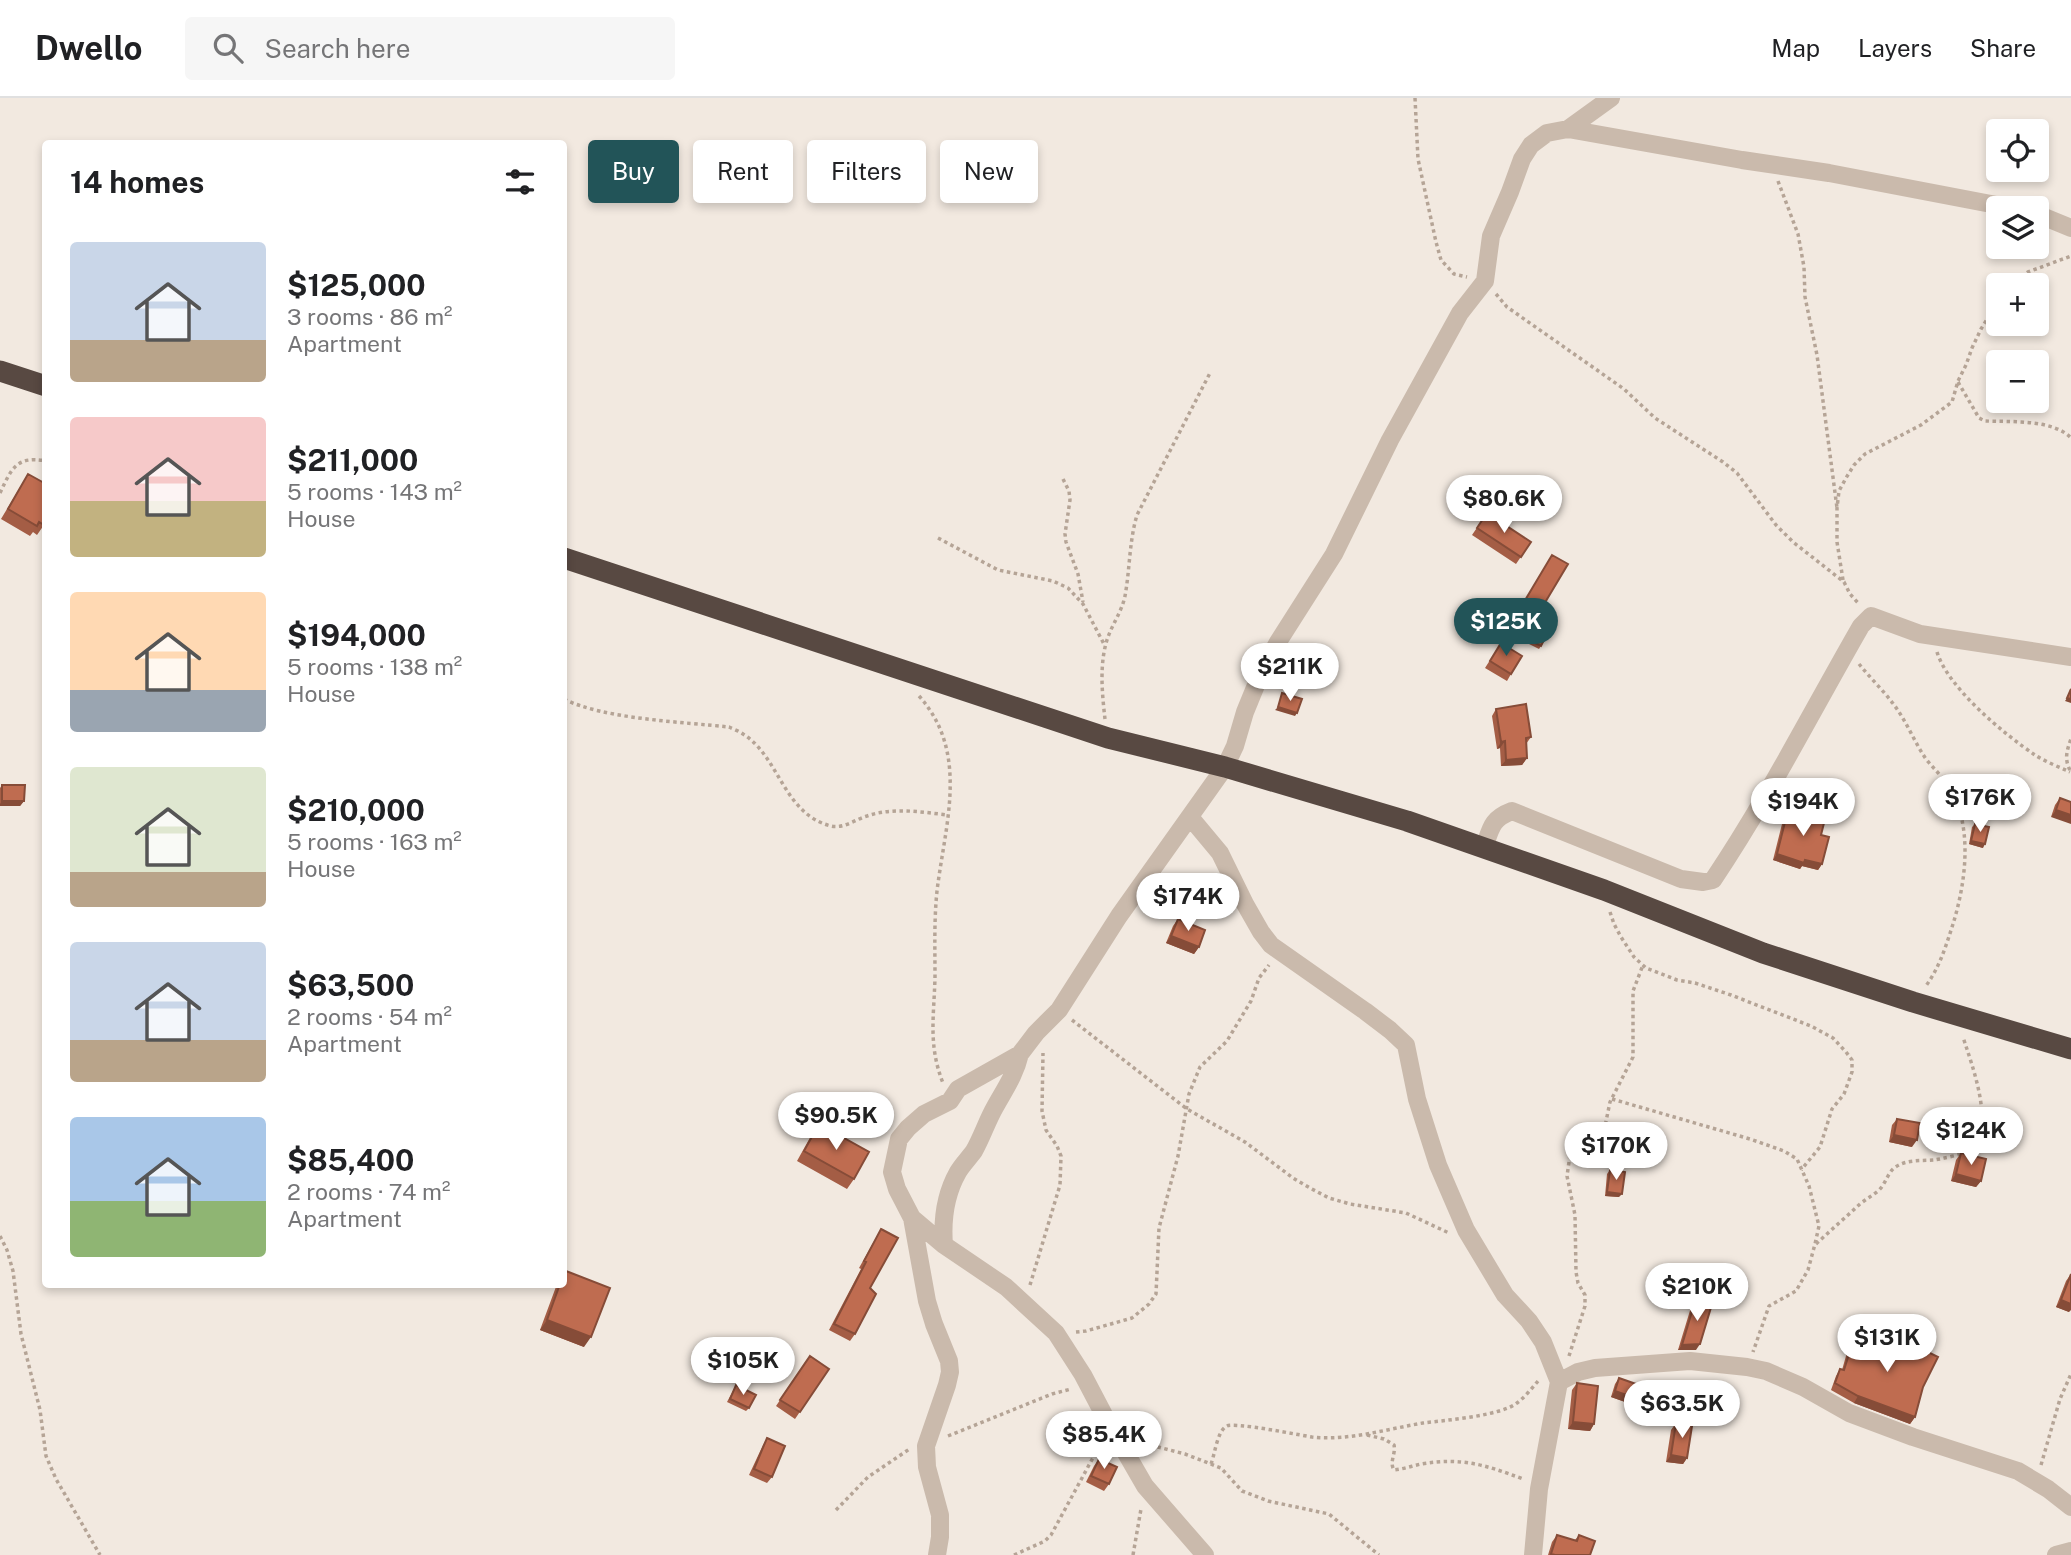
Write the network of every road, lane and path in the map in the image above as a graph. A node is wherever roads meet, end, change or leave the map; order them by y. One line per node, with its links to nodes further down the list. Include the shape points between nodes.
1 (1415, 98): 10 (path, via 1418,159 1441,260 1454,274)
2 (1611, 98): 3 (street)
3 (1568, 129): 4 (street); 10 (street, via 1547,133 1522,159 1491,236)
4 (1770, 164): 5 (street); 20 (path, via 1800,245)
5 (1986, 203)
6 (2049, 219): 7 (street)
7 (2071, 228)
8 (2071, 256): 9 (path)
9 (2027, 273)
10 (1485, 281): 23 (path, via 1507,307 1624,389 1655,418 1730,467 1776,525); 34 (street, via 1460,313 1334,554 1261,673)
11 (1986, 320): 14 (path)
12 (0, 371): 15 (highway)
13 (1210, 373): 28 (path, via 1137,515 1125,599)
14 (1958, 381): 16 (path, via 1979,418 2039,424); 20 (path, via 1952,402 1942,411 1879,445 1854,465 1839,491)
15 (42, 385)
16 (2071, 438)
17 (42, 460): 19 (path, via 21,462 6,476)
18 (1063, 479): 24 (path, via 1070,500 1066,542)
19 (0, 493)
20 (1837, 508): 23 (path)
21 (938, 538): 24 (path, via 998,570 1053,581 1068,588)
22 (567, 559): 30 (highway)
23 (1844, 582): 25 (path)
24 (1083, 604): 28 (path)
25 (1871, 616): 26 (street); 27 (street)
26 (1933, 636): 29 (street); 35 (path, via 1941,665 1967,698 2036,756)
27 (1851, 644): 38 (street, via 1713,880 1681,879 1512,811 1492,824); 42 (path, via 1857,662 1898,709 1927,760 1947,783 1958,807 1965,843 1958,908 1946,945 1933,976)
28 (1105, 646): 32 (path, via 1103,701)
29 (2071, 657)
30 (897, 668): 32 (highway); 36 (path, via 930,708 944,737 950,760)
31 (567, 700): 36 (path, via 622,715 729,727 744,734 760,750 793,802 833,827 883,811)
32 (1108, 738): 34 (highway)
33 (2071, 739): 35 (path, via 2066,763)
34 (1225, 767): 37 (street); 38 (highway)
35 (2071, 772)
36 (948, 815): 49 (path, via 937,892 932,1028 933,1050)
37 (1190, 817): 40 (street, via 1220,853); 43 (street)
38 (1484, 848): 39 (highway)
39 (1604, 890): 41 (path, via 1618,931); 42 (highway, via 1763,953)
40 (1270, 945): 50 (path, via 1274,953 1271,963 1227,1041 1200,1067); 54 (street, via 1406,1045 1438,1165)
41 (1643, 965): 48 (path, via 1633,991 1633,1057); 51 (path, via 1811,1026 1846,1052 1852,1072 1844,1094 1832,1109 1819,1147)
42 (1913, 1002): 44 (highway)
43 (1059, 1010): 45 (street); 50 (path)
44 (1956, 1015): 46 (highway); 55 (path, via 1982,1112 1976,1142 1970,1150 1893,1169 1879,1190)
45 (1046, 1023): 47 (street); 57 (path, via 1042,1111 1046,1130 1061,1156 1060,1185 1030,1280)
46 (2071, 1049)
47 (1020, 1054): 49 (street, via 958,1089); 56 (street, via 1010,1083 950,1191 943,1215)
48 (1611, 1099): 51 (path, via 1784,1151 1797,1158); 60 (path, via 1600,1140 1576,1146 1568,1163 1576,1272 1585,1306)
49 (950, 1101): 52 (street, via 924,1114 900,1139 892,1172)
50 (1187, 1109): 54 (path, via 1329,1198 1406,1213 1444,1232); 58 (path, via 1159,1227 1156,1294 1132,1318 1086,1331)
51 (1801, 1171): 55 (path, via 1819,1226)
52 (912, 1219): 56 (street); 66 (street, via 927,1301 950,1372)
53 (0, 1236): 74 (path, via 13,1271 46,1456)
54 (1471, 1238): 60 (street)
55 (1815, 1244): 59 (path, via 1796,1291 1769,1306)
56 (944, 1245): 57 (street)
57 (1027, 1305): 58 (street)
58 (1056, 1333): 62 (street)
59 (1747, 1367): 60 (street, via 1690,1361); 68 (street, via 1786,1378 1849,1413 2018,1471)
60 (1560, 1374): 64 (path, via 1508,1408); 69 (street)
61 (2071, 1374): 68 (path)
62 (1083, 1375): 63 (street); 66 (path, via 1067,1391 942,1439)
63 (1110, 1426): 70 (street); 76 (path, via 1051,1535)
64 (1365, 1434): 67 (path, via 1312,1437 1228,1425 1222,1430); 69 (path, via 1394,1445 1394,1470 1439,1462 1480,1464)
65 (1136, 1438): 67 (path)
66 (927, 1440): 72 (path, via 868,1477); 75 (street, via 927,1467 940,1516)
67 (1211, 1464): 79 (path, via 1221,1468 1242,1491 1329,1514)
68 (2037, 1482): 71 (street)
69 (1540, 1483): 80 (street)
70 (1145, 1486): 77 (path); 78 (street)
71 (2071, 1507)
72 (836, 1510)
73 (2071, 1551): 81 (street)
74 (100, 1555)
75 (937, 1555)
76 (1014, 1555)
77 (1133, 1555)
78 (1205, 1555)
79 (1380, 1555)
80 (1533, 1555)
81 (2056, 1555)

